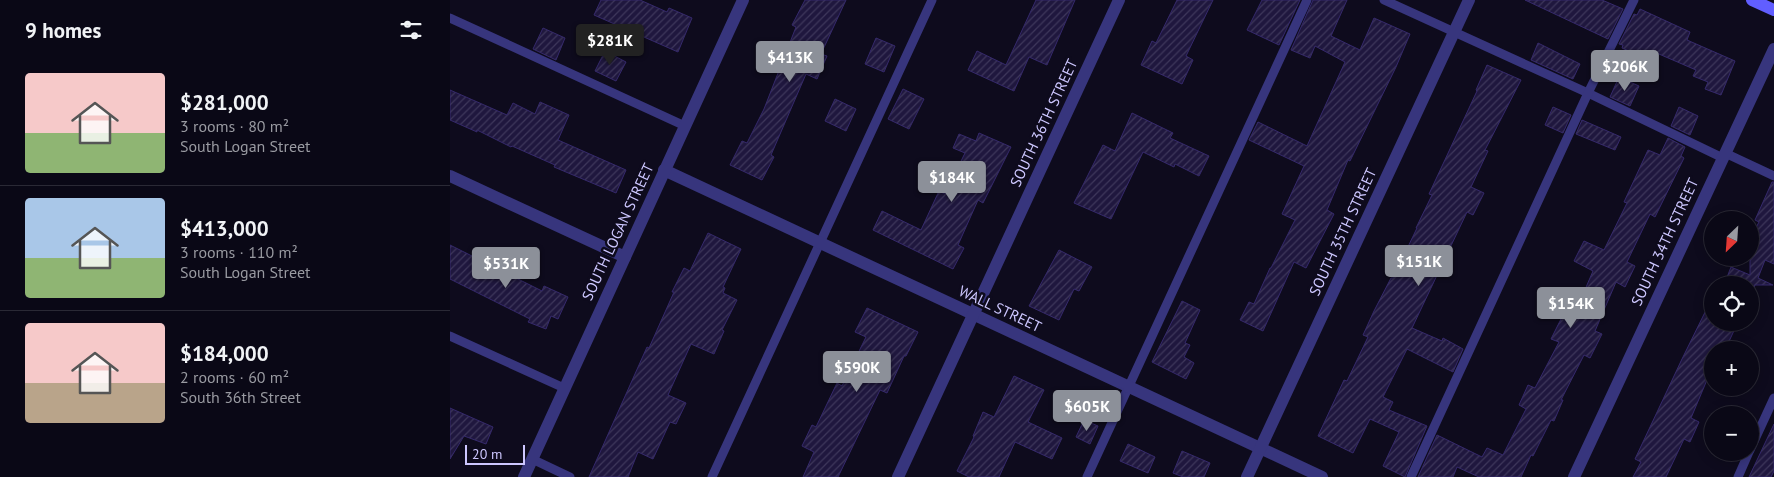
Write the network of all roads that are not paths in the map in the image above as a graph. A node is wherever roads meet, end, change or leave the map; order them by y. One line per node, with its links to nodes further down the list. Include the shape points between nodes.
1 (743, 0): 14 (street, SOUTH LOGAN STREET)
2 (932, 0): 19 (lane)
3 (1119, 0): 21 (street, SOUTH 36TH STREET)
4 (1307, 0): 23 (lane)
5 (1384, 0): 11 (lane)
6 (1469, 0): 11 (street, SOUTH 35TH STREET)
7 (1634, 0): 13 (lane)
8 (1752, 0): 9 (main road)
9 (1774, 10)
10 (450, 18): 14 (lane)
11 (1454, 33): 13 (lane); 27 (street, SOUTH 35TH STREET)
12 (1774, 49): 15 (street, SOUTH 34TH STREET)
13 (1588, 94): 15 (lane); 37 (lane)
14 (685, 126): 16 (street, SOUTH LOGAN STREET)
15 (1724, 155): 18 (lane); 38 (street, SOUTH 34TH STREET)
16 (664, 170): 19 (street, WALL STREET); 20 (street, SOUTH LOGAN STREET)
17 (450, 176): 20 (street)
18 (1774, 176)
19 (820, 243): 21 (street, WALL STREET); 32 (lane)
20 (625, 257): 24 (street, SOUTH LOGAN STREET)
21 (973, 314): 23 (street, WALL STREET); 33 (street, SOUTH 36TH STREET)
22 (450, 336): 24 (lane)
23 (1128, 387): 27 (street, WALL STREET); 34 (lane)
24 (564, 388): 28 (street, SOUTH LOGAN STREET)
25 (1774, 398): 26 (lane)
26 (1759, 430)
27 (1260, 448): 35 (street, SOUTH 35TH STREET); 36 (street, WALL STREET)
28 (532, 458): 30 (street, SOUTH LOGAN STREET); 31 (lane)
29 (1745, 461): 39 (lane)
30 (524, 477)
31 (570, 477)
32 (712, 477)
33 (898, 477)
34 (1087, 477)
35 (1247, 477)
36 (1322, 477)
37 (1411, 477)
38 (1574, 477)
39 (1738, 477)

